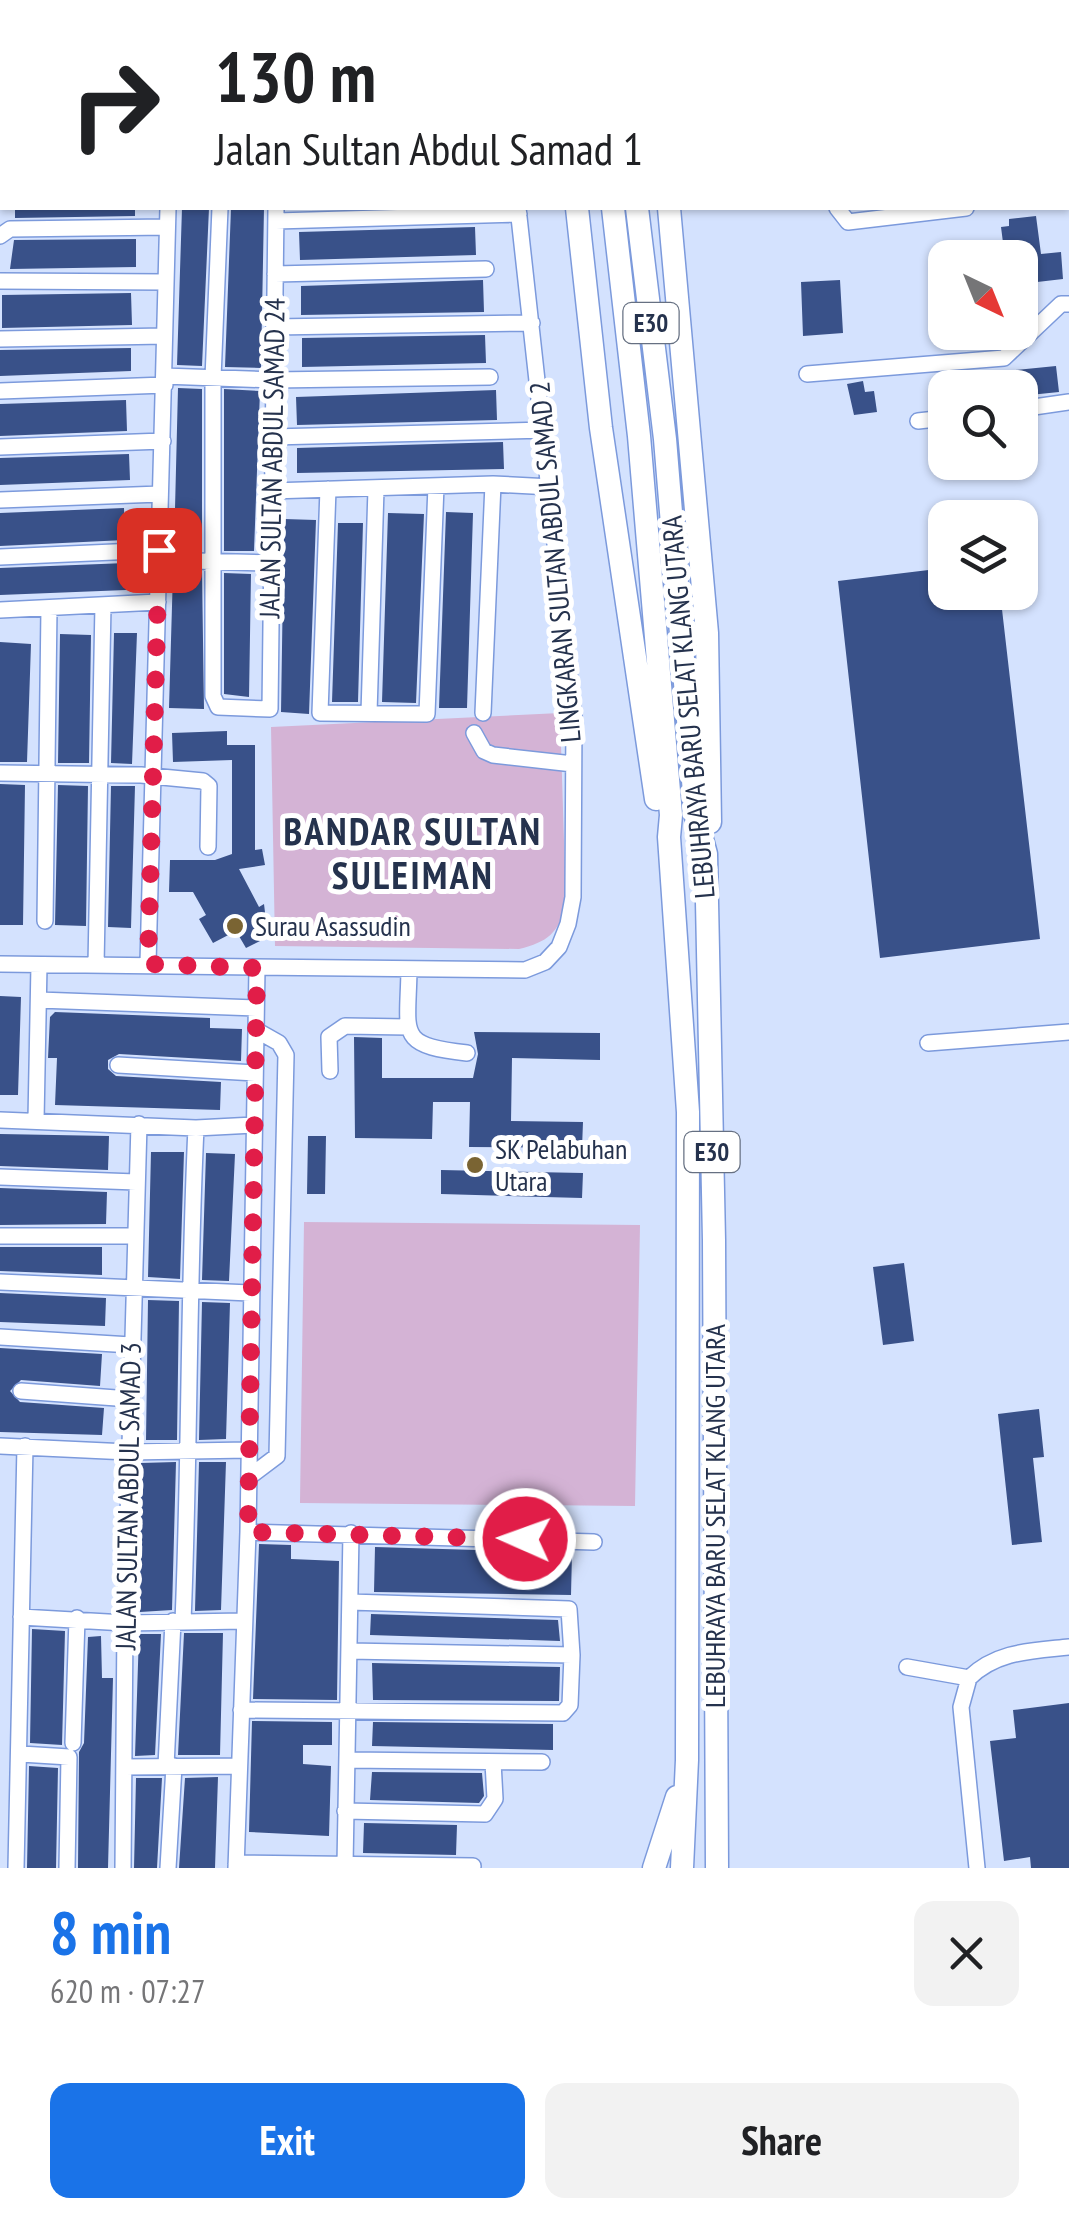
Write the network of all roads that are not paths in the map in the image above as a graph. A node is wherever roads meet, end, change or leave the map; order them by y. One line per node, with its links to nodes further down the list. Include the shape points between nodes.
1 (168, 210): 11 (street)
2 (220, 210): 24 (street)
3 (518, 210): 10 (street); 18 (street, LINGKARAN SULTAN ABDUL SAMAD 2)
4 (577, 210): 60 (highway, via 604,448 658,815)
5 (613, 210): 60 (highway, LEBUHRAYA BARU SELAT KLANG UTARA / E30, via 639,436)
6 (636, 210): 62 (highway, LEBUHRAYA BARU SELAT KLANG UTARA / E30, via 664,439 696,817)
7 (669, 210): 62 (highway, via 707,634)
8 (839, 210): 9 (street, via 848,222)
9 (927, 210)
10 (276, 214): 14 (street, JALAN SULTAN ABDUL SAMAD 24)
11 (167, 227): 12 (street, via 10,229); 16 (street)
12 (0, 236)
13 (486, 270): 14 (street)
14 (275, 274): 19 (street, JALAN SULTAN ABDUL SAMAD 24)
15 (0, 281): 16 (street)
16 (165, 282): 20 (street)
17 (1069, 304): 22 (street, via 1061,304 1004,358)
18 (532, 322): 19 (street); 32 (street, LINGKARAN SULTAN ABDUL SAMAD 2)
19 (274, 327): 26 (street, JALAN SULTAN ABDUL SAMAD 24)
20 (164, 336): 21 (street); 25 (street)
21 (0, 339)
22 (807, 374)
23 (490, 377): 26 (street)
24 (213, 378): 25 (street); 26 (street); 46 (street)
25 (164, 380): 27 (street); 34 (street)
26 (273, 380): 33 (street, JALAN SULTAN ABDUL SAMAD 24)
27 (0, 392)
28 (1069, 402): 29 (street)
29 (1038, 406)
30 (928, 420): 31 (street)
31 (918, 421)
32 (545, 430): 33 (street); 38 (street, LINGKARAN SULTAN ABDUL SAMAD 2)
33 (272, 437): 41 (street, JALAN SULTAN ABDUL SAMAD 24)
34 (162, 441): 35 (street); 42 (street)
35 (0, 447)
36 (493, 484): 37 (street); 38 (street); 53 (street)
37 (436, 486): 39 (street); 52 (street, via 428,714)
38 (552, 487): 55 (street, LINGKARAN SULTAN ABDUL SAMAD 2)
39 (376, 488): 40 (street); 52 (street)
40 (328, 490): 41 (street); 52 (street, via 320,713)
41 (271, 491): 47 (street, JALAN SULTAN ABDUL SAMAD 24)
42 (160, 494): 43 (street); 44 (street)
43 (0, 500)
44 (158, 555): 45 (street); 46 (street); 48 (street)
45 (0, 557)
46 (212, 562): 47 (street); 47 (street, JALAN SULTAN ABDUL SAMAD 24, via 215,702 270,709)
47 (270, 562)
48 (158, 602): 49 (street); 59 (street)
49 (103, 605): 50 (street); 58 (street)
50 (49, 608): 51 (street); 57 (street)
51 (0, 610)
52 (370, 713)
53 (483, 713)
54 (474, 733): 55 (street, via 494,756)
55 (573, 764): 69 (street, LINGKARAN SULTAN ABDUL SAMAD 2, via 573,897 559,947 525,970)
56 (0, 773): 57 (street)
57 (47, 774): 58 (street); 63 (street)
58 (99, 774): 59 (street); 65 (street)
59 (153, 776): 61 (street, via 207,783); 66 (street)
60 (669, 837): 124 (highway, LEBUHRAYA BARU SELAT KLANG UTARA / E30, via 688,1112)
61 (208, 847)
62 (706, 854): 140 (highway, LEBUHRAYA BARU SELAT KLANG UTARA / E30)
63 (44, 921)
64 (0, 964): 67 (street, LINGKARAN SULTAN ABDUL SAMAD 2)
65 (96, 964): 66 (street, LINGKARAN SULTAN ABDUL SAMAD 2); 67 (street, LINGKARAN SULTAN ABDUL SAMAD 2)
66 (148, 964): 68 (street, LINGKARAN SULTAN ABDUL SAMAD 2)
67 (39, 966): 70 (street)
68 (257, 968): 69 (street, LINGKARAN SULTAN ABDUL SAMAD 2); 71 (street)
69 (409, 970): 72 (street)
70 (39, 1000): 71 (street); 81 (street)
71 (256, 1008): 73 (street)
72 (408, 1027): 76 (street, via 422,1048); 78 (street, via 336,1030 329,1037)
73 (256, 1030): 79 (street); 102 (street, via 286,1055 278,1456)
74 (1069, 1032): 75 (street)
75 (928, 1043)
76 (467, 1053)
77 (118, 1065): 79 (street)
78 (330, 1071)
79 (255, 1073): 83 (street)
80 (0, 1120): 81 (street)
81 (36, 1120): 82 (street)
82 (139, 1124): 84 (street); 86 (street, JALAN SULTAN ABDUL SAMAD 3)
83 (254, 1124): 84 (street); 92 (street)
84 (196, 1128): 91 (street)
85 (0, 1177): 86 (street)
86 (136, 1182): 88 (street, JALAN SULTAN ABDUL SAMAD 3)
87 (0, 1236): 88 (street)
88 (133, 1236): 90 (street, JALAN SULTAN ABDUL SAMAD 3)
89 (0, 1282): 90 (street)
90 (132, 1290): 91 (street); 94 (street, JALAN SULTAN ABDUL SAMAD 3)
91 (188, 1290): 92 (street); 99 (street)
92 (250, 1293): 100 (street)
93 (0, 1337): 94 (street)
94 (131, 1345): 96 (street, JALAN SULTAN ABDUL SAMAD 3)
95 (21, 1391): 96 (street)
96 (130, 1400): 101 (street, JALAN SULTAN ABDUL SAMAD 3)
97 (0, 1446): 98 (street)
98 (24, 1446): 101 (street); 107 (street)
99 (190, 1450): 100 (street); 101 (street); 109 (street)
100 (250, 1450): 102 (street)
101 (128, 1452): 111 (street, JALAN SULTAN ABDUL SAMAD 3)
102 (249, 1477): 103 (street)
103 (248, 1532): 104 (street); 110 (street)
104 (351, 1533): 105 (street); 106 (street)
105 (594, 1542)
106 (350, 1602): 113 (street); 114 (street, via 569,1609)
107 (21, 1617): 108 (street); 118 (street)
108 (76, 1618): 111 (street); 121 (street)
109 (178, 1621): 110 (street); 111 (street); 128 (street)
110 (244, 1621): 120 (street)
111 (125, 1623): 127 (street, JALAN SULTAN ABDUL SAMAD 3)
112 (1069, 1648): 116 (street, via 1012,1653 986,1662)
113 (349, 1651): 114 (street); 119 (street)
114 (568, 1654): 119 (street, via 570,1705 563,1713)
115 (907, 1666): 116 (street)
116 (969, 1678): 141 (street, via 962,1707)
117 (0, 1682): 118 (street)
118 (19, 1682): 122 (street)
119 (348, 1709): 120 (street); 123 (street)
120 (242, 1710): 129 (street)
121 (73, 1743)
122 (22, 1754): 134 (street); 135 (street, via 69,1757)
123 (347, 1760): 125 (street); 130 (street)
124 (688, 1760): 138 (highway); 139 (highway, LEBUHRAYA BARU SELAT KLANG UTARA / E30)
125 (493, 1762): 126 (street); 130 (street, via 496,1800 486,1814)
126 (542, 1762)
127 (124, 1766): 128 (street); 136 (street, JALAN SULTAN ABDUL SAMAD 3)
128 (170, 1766): 129 (street); 137 (street)
129 (240, 1766): 132 (street)
130 (345, 1811): 131 (street)
131 (345, 1865): 132 (street); 133 (street)
132 (236, 1866)
133 (473, 1866)
134 (16, 1868)
135 (67, 1868)
136 (123, 1868)
137 (168, 1868)
138 (654, 1868)
139 (682, 1868)
140 (716, 1868)
141 (977, 1868)

